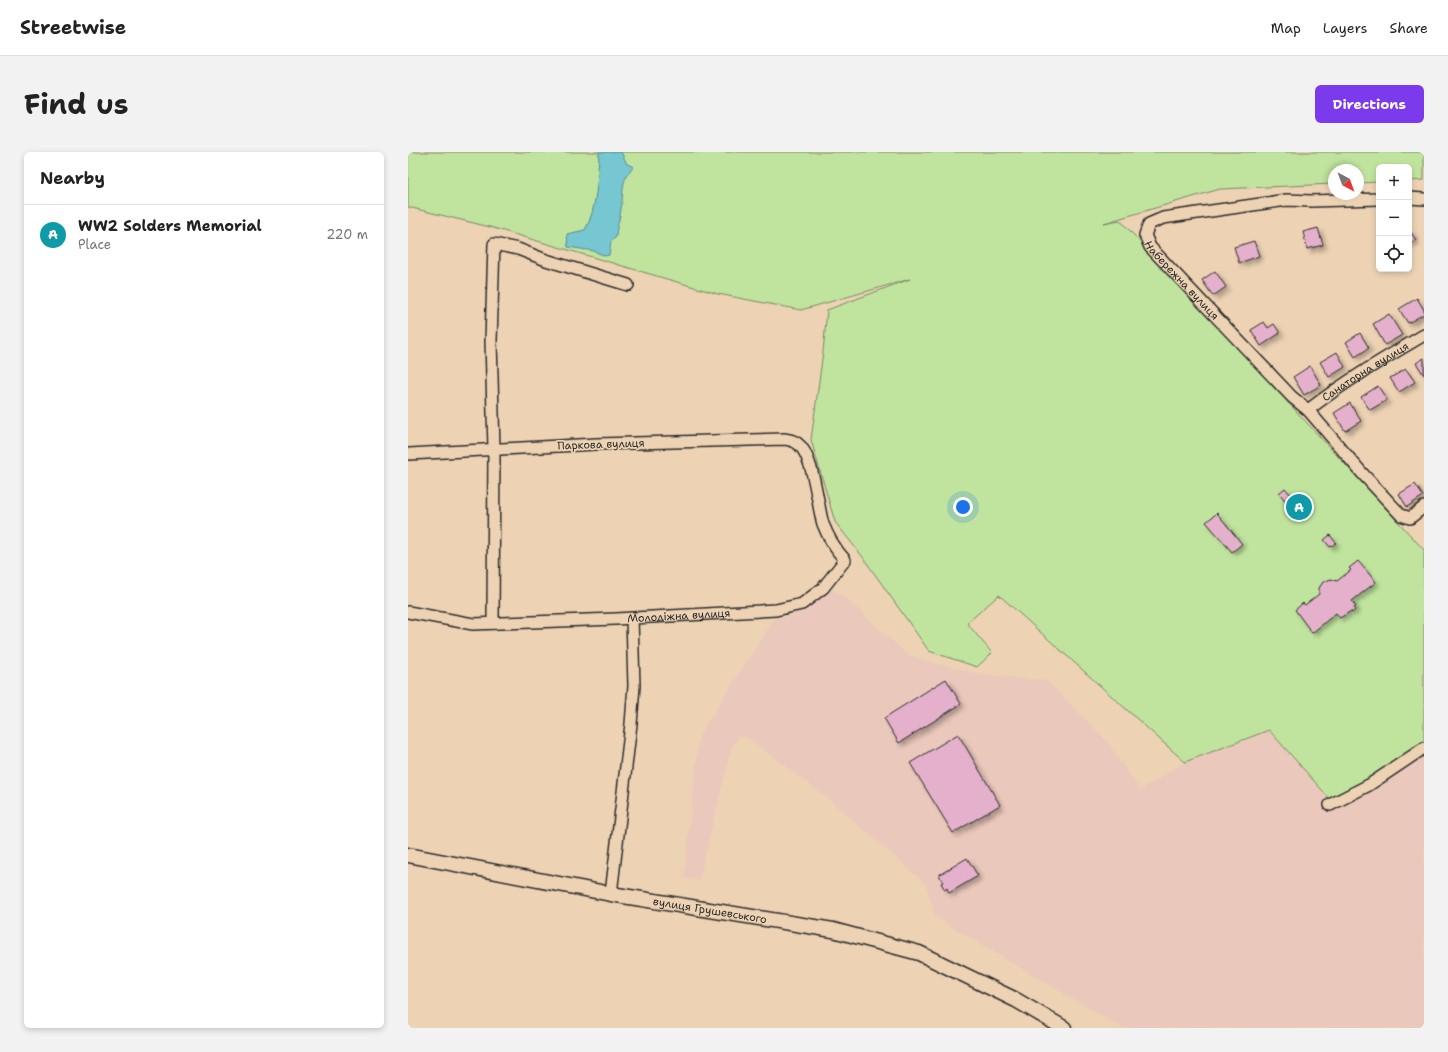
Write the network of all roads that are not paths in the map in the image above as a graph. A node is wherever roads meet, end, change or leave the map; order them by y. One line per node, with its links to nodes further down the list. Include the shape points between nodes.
1 (1412, 198): 3 (street)
2 (1376, 199): 6 (street, Набережна вулиця, via 1311,202 1286,200 1163,218 1149,224 1146,234 1150,247 1292,397)
3 (1424, 199)
4 (628, 285): 7 (street, via 518,249 494,244 491,341)
5 (1424, 334): 6 (street, Санаторна вулиця)
6 (1308, 410): 9 (street, via 1401,515 1410,518)
7 (494, 449): 8 (street, Паркова вулиця); 10 (street, Паркова вулиця, via 792,440 798,443 807,457 823,524 836,550); 13 (street)
8 (409, 454)
9 (1424, 508)
10 (845, 560): 12 (street, Молодіжна вулиця, via 823,588 802,604 776,610)
11 (408, 612): 13 (street, Молодіжна вулиця, via 473,624)
12 (632, 618): 13 (street, Молодіжна вулиця); 17 (street, via 632,724)
13 (493, 623)
14 (1424, 748): 15 (street, via 1369,785)
15 (1330, 805)
16 (408, 855): 17 (main road, вулиця Грушевського)
17 (611, 894): 18 (main road, вулиця Грушевського, via 833,930 919,953 1016,1000)
18 (1064, 1028)

